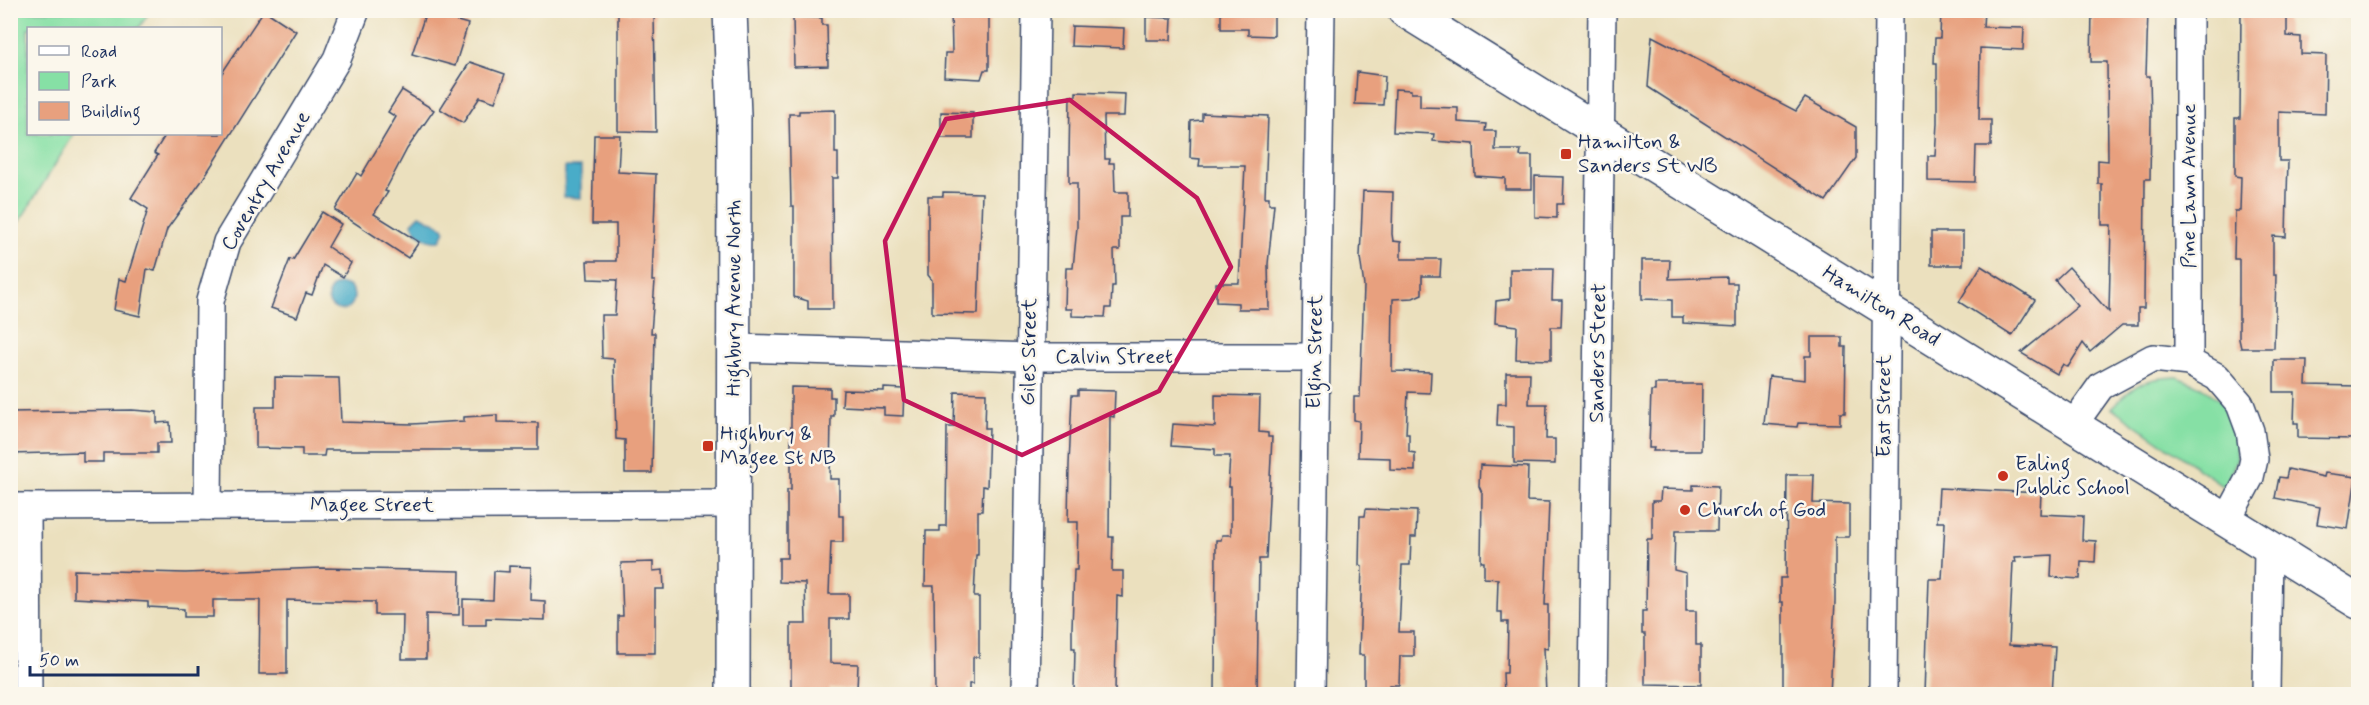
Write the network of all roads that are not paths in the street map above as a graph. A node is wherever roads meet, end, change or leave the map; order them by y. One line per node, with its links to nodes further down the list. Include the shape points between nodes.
1 (356, 10): 17 (street, Coventry Avenue, via 337,58 227,242 210,302)
2 (730, 10): 11 (main road, Highbury Avenue North)
3 (1036, 10): 12 (street, Giles Street)
4 (1321, 10): 13 (street, Elgin Street)
5 (1404, 10): 9 (main road, Hamilton Road)
6 (1602, 10): 9 (street, Sanders Street)
7 (1889, 10): 10 (street, East Street)
8 (2189, 10): 14 (street, Pine Lawn Avenue)
9 (1600, 132): 10 (main road, Hamilton Road); 26 (street, Sanders Street)
10 (1884, 308): 15 (main road, Hamilton Road); 27 (street, East Street)
11 (735, 348): 12 (street, Calvin Street); 16 (main road, Highbury Avenue North)
12 (1029, 357): 13 (street, Calvin Street); 24 (street, Giles Street)
13 (1314, 357): 25 (street, Elgin Street)
14 (2189, 362): 15 (street, via 2153,358 2102,386); 19 (street, via 2217,377 2240,404 2250,431 2254,459 2250,477)
15 (2073, 425): 19 (main road, Hamilton Road)
16 (734, 504): 17 (street, Magee Street); 23 (main road, Highbury Avenue North)
17 (208, 506): 18 (street, Magee Street)
18 (19, 507): 22 (street)
19 (2227, 520): 20 (main road, Hamilton Road)
20 (2268, 545): 21 (main road, Hamilton Road); 28 (street)
21 (2358, 602)
22 (28, 694)
23 (733, 694)
24 (1025, 694)
25 (1311, 694)
26 (1593, 694)
27 (1883, 694)
28 (2266, 694)

